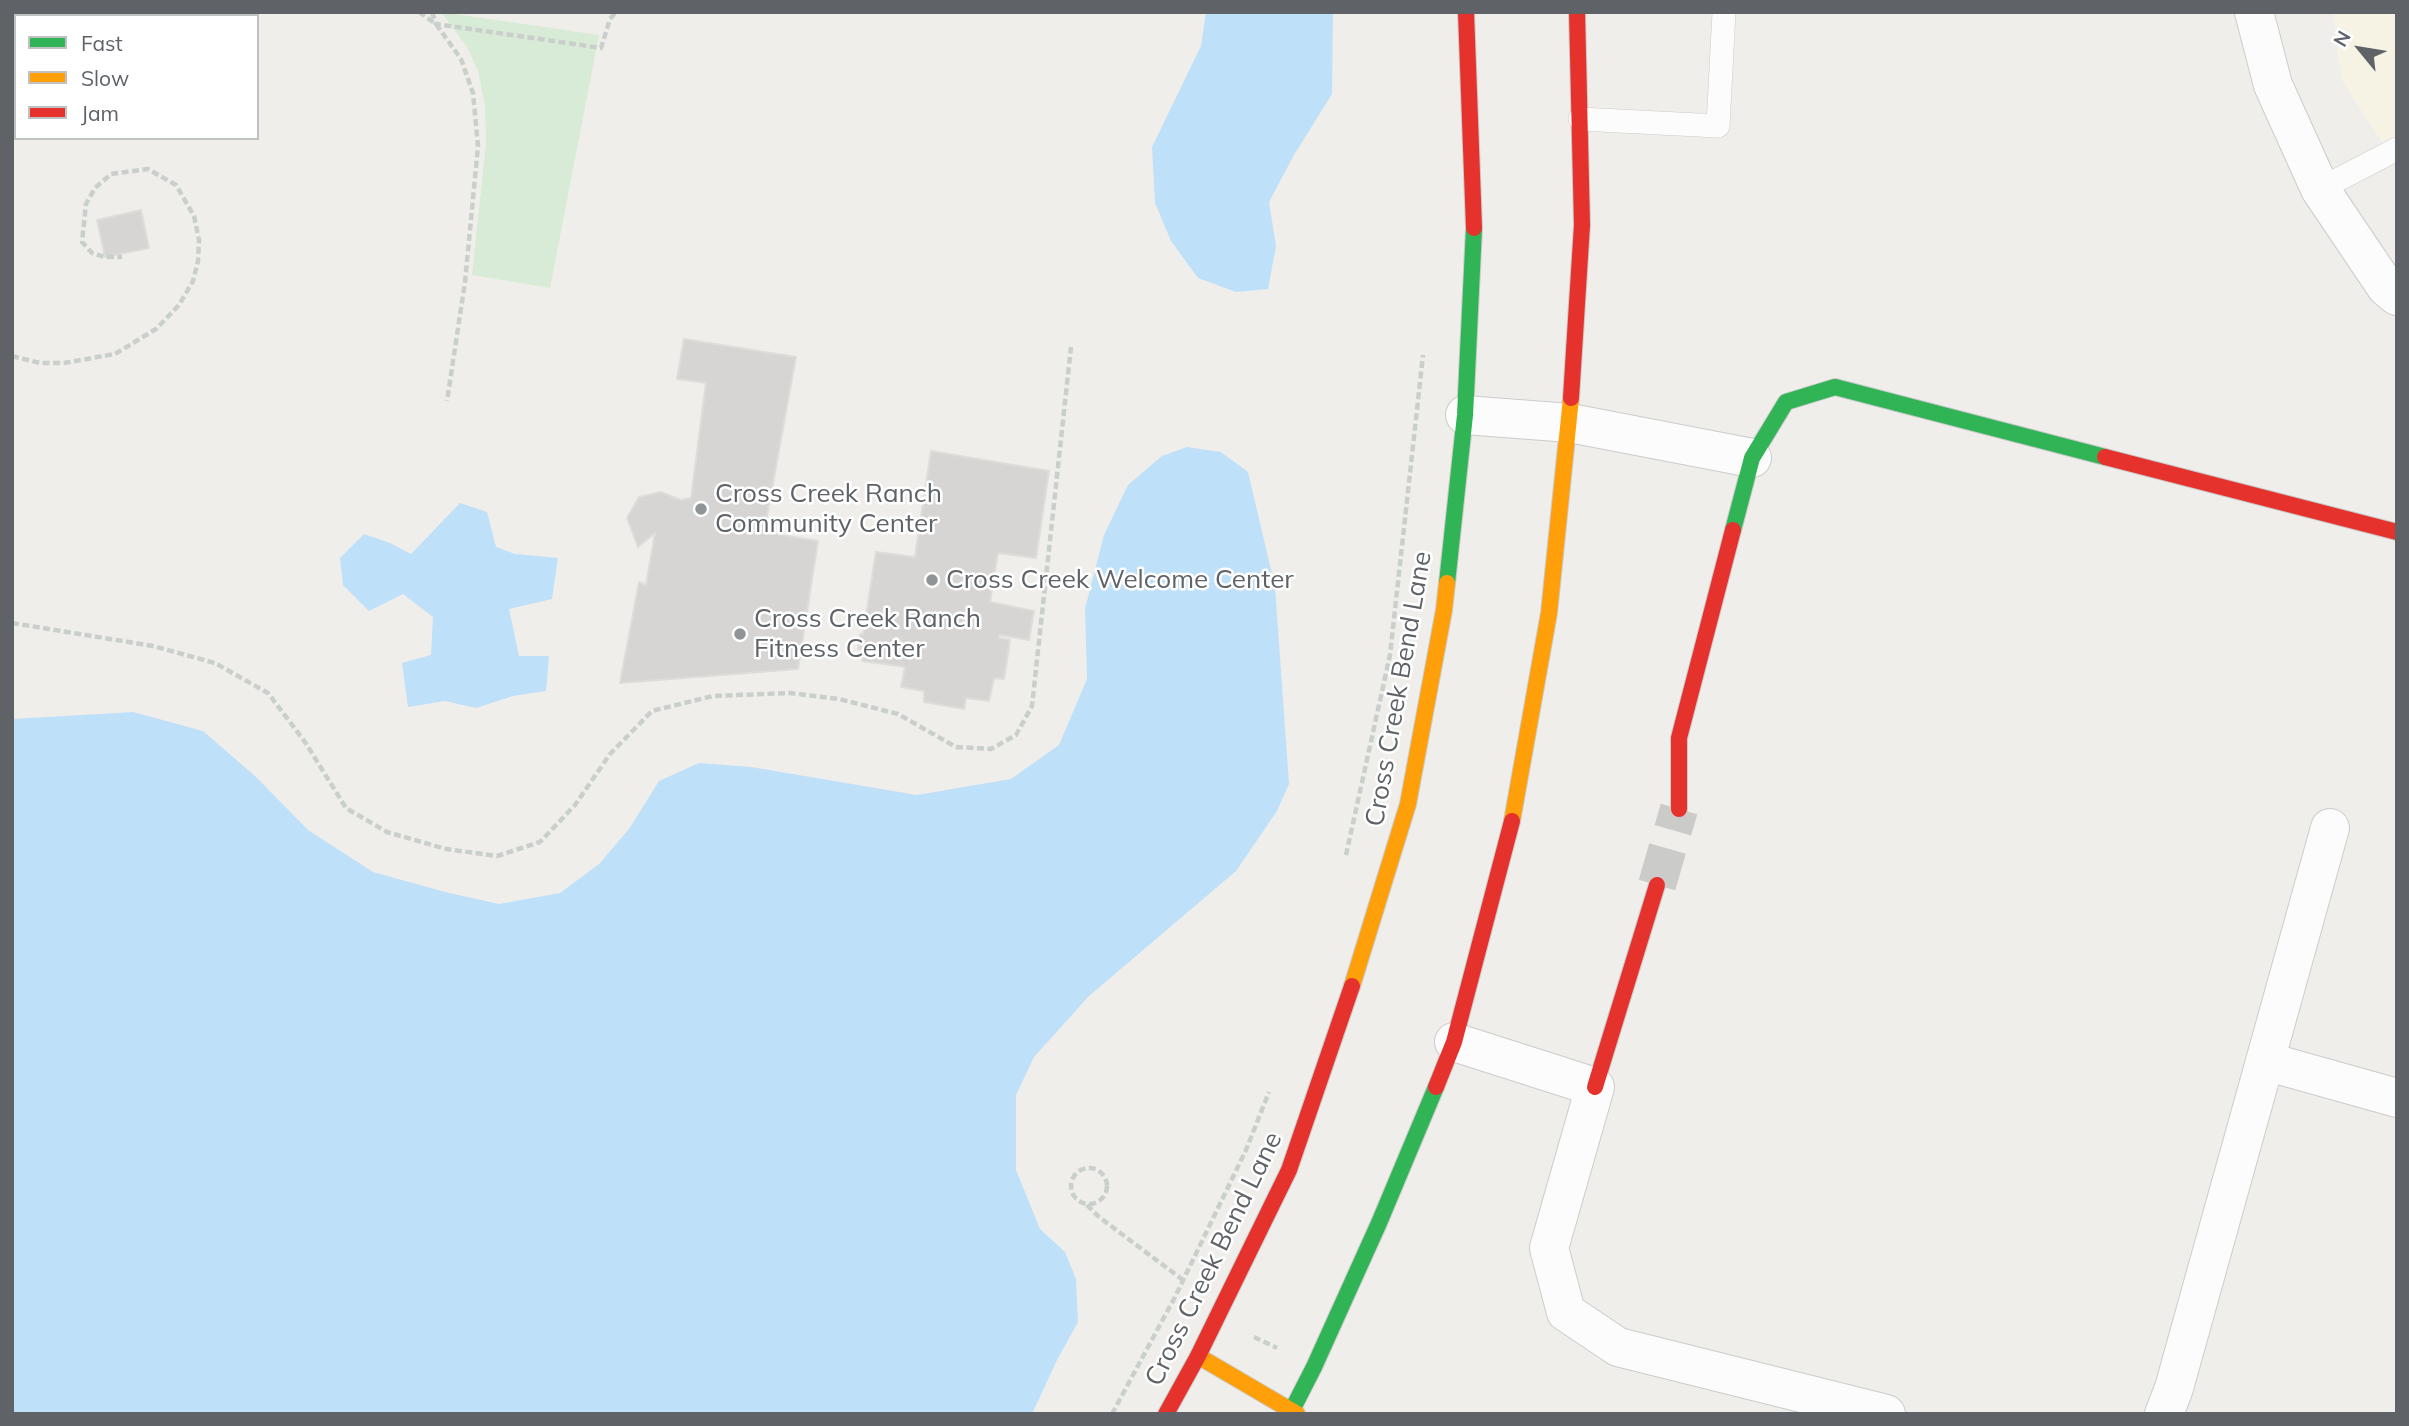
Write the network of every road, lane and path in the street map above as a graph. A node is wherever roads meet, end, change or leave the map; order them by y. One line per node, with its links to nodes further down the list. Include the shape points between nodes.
1 (419, 12): 8 (path)
2 (432, 12): 8 (path)
3 (616, 12): 8 (path, via 601,48)
4 (1466, 12): 18 (main road, Cross Creek Bend Lane, via 1474,219)
5 (1577, 12): 9 (main road)
6 (1724, 12): 9 (lane, via 1718,126)
7 (2254, 12): 11 (street, via 2273,85)
8 (436, 23): 17 (path, via 461,59 472,93 478,146 465,282)
9 (1580, 119): 19 (main road, via 1582,225)
10 (2397, 149): 11 (lane)
11 (2320, 189): 13 (street, via 2386,287)
12 (122, 257): 16 (path, via 92,253 82,242 86,204 111,174 148,169 176,185 194,216 198,261 179,305 156,329 115,354 64,363)
13 (2397, 296)
14 (1072, 347): 22 (path, via 1032,706 1016,735 991,749 956,747 898,714 839,699 790,693 713,696 652,711 610,754 575,805 540,842 497,856 446,849 387,832 346,808 305,741 268,693 215,663 153,646)
15 (1423, 353): 25 (path, via 1390,655)
16 (12, 356)
17 (447, 401)
18 (1465, 415): 19 (street); 35 (main road, Cross Creek Bend Lane, via 1444,610 1408,804 1343,1016 1289,1170)
19 (1570, 423): 20 (street); 27 (main road, via 1549,613 1513,822)
20 (1752, 458): 21 (main road, via 1786,402 1835,387); 23 (main road, via 1679,738)
21 (2397, 532)
22 (12, 624)
23 (1679, 809)
24 (2330, 828): 28 (street)
25 (1343, 862)
26 (1657, 885): 29 (main road)
27 (1454, 1042): 29 (street); 37 (main road)
28 (2265, 1061): 31 (street); 42 (street)
29 (1595, 1087): 41 (street, via 1549,1248 1566,1312 1618,1347)
30 (1271, 1088): 33 (path)
31 (2397, 1098)
32 (1087, 1205): 32 (path, via 1101,1200 1107,1187 1102,1173 1089,1167 1076,1172 1071,1185 1075,1198); 33 (path)
33 (1183, 1280): 34 (path)
34 (1175, 1297): 35 (path); 39 (path)
35 (1216, 1318): 36 (main road, Cross Creek Bend Lane); 37 (path)
36 (1198, 1356): 38 (main road); 40 (main road, Cross Creek Bend Lane)
37 (1314, 1367): 38 (main road)
38 (1293, 1413)
39 (1112, 1414)
40 (1166, 1414)
41 (1886, 1414)
42 (2164, 1414)

